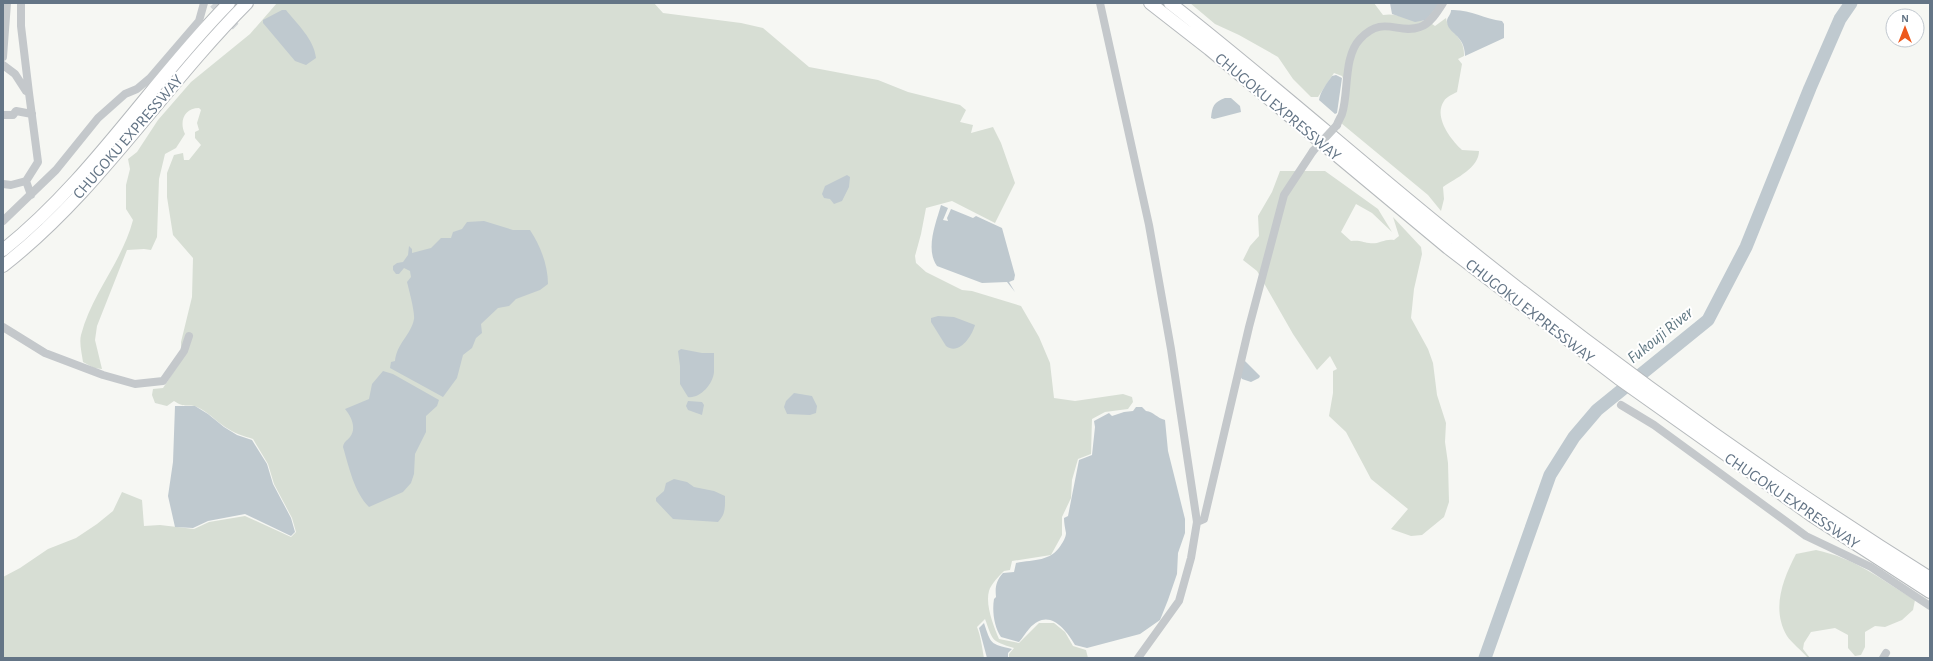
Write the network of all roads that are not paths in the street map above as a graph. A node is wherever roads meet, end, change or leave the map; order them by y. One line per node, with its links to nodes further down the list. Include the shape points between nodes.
1 (7, 3): 10 (street)
2 (21, 3): 13 (street, via 21,26)
3 (206, 3): 18 (street, via 199,21 150,78 137,89 125,94 98,118 56,170)
4 (229, 3): 20 (highway, CHUGOKU EXPRESSWAY, via 67,190)
5 (247, 3): 21 (highway, CHUGOKU EXPRESSWAY, via 202,50 111,160 46,228)
6 (1100, 3): 25 (street, via 1149,225)
7 (1150, 3): 27 (highway, CHUGOKU EXPRESSWAY, via 1448,248 1644,398 1804,510)
8 (1170, 3): 26 (highway, CHUGOKU EXPRESSWAY, via 1217,39 1458,240 1653,389 1800,493)
9 (1443, 3): 25 (street, bridge, via 1428,23 1421,27 1381,27 1371,30 1358,40 1348,68 1342,113 1337,125 1313,151 1284,195 1249,328 1204,519)
10 (4, 26): 11 (street)
11 (3, 57)
12 (3, 66): 13 (street, via 15,74)
13 (29, 93): 14 (street)
14 (32, 114): 15 (street, via 16,111 13,115); 16 (street, via 38,162)
15 (3, 115)
16 (26, 181): 17 (street, via 11,185); 18 (street)
17 (3, 184)
18 (31, 195): 19 (street)
19 (3, 221)
20 (3, 250)
21 (6, 264)
22 (3, 327): 23 (street, via 45,353 102,375 135,384 163,381 184,351)
23 (189, 336)
24 (1621, 405): 28 (street, via 1654,425 1806,536 1871,567)
25 (1197, 522): 29 (street, via 1191,558 1179,601)
26 (1930, 578)
27 (1930, 592)
28 (1930, 606)
29 (1138, 658)

